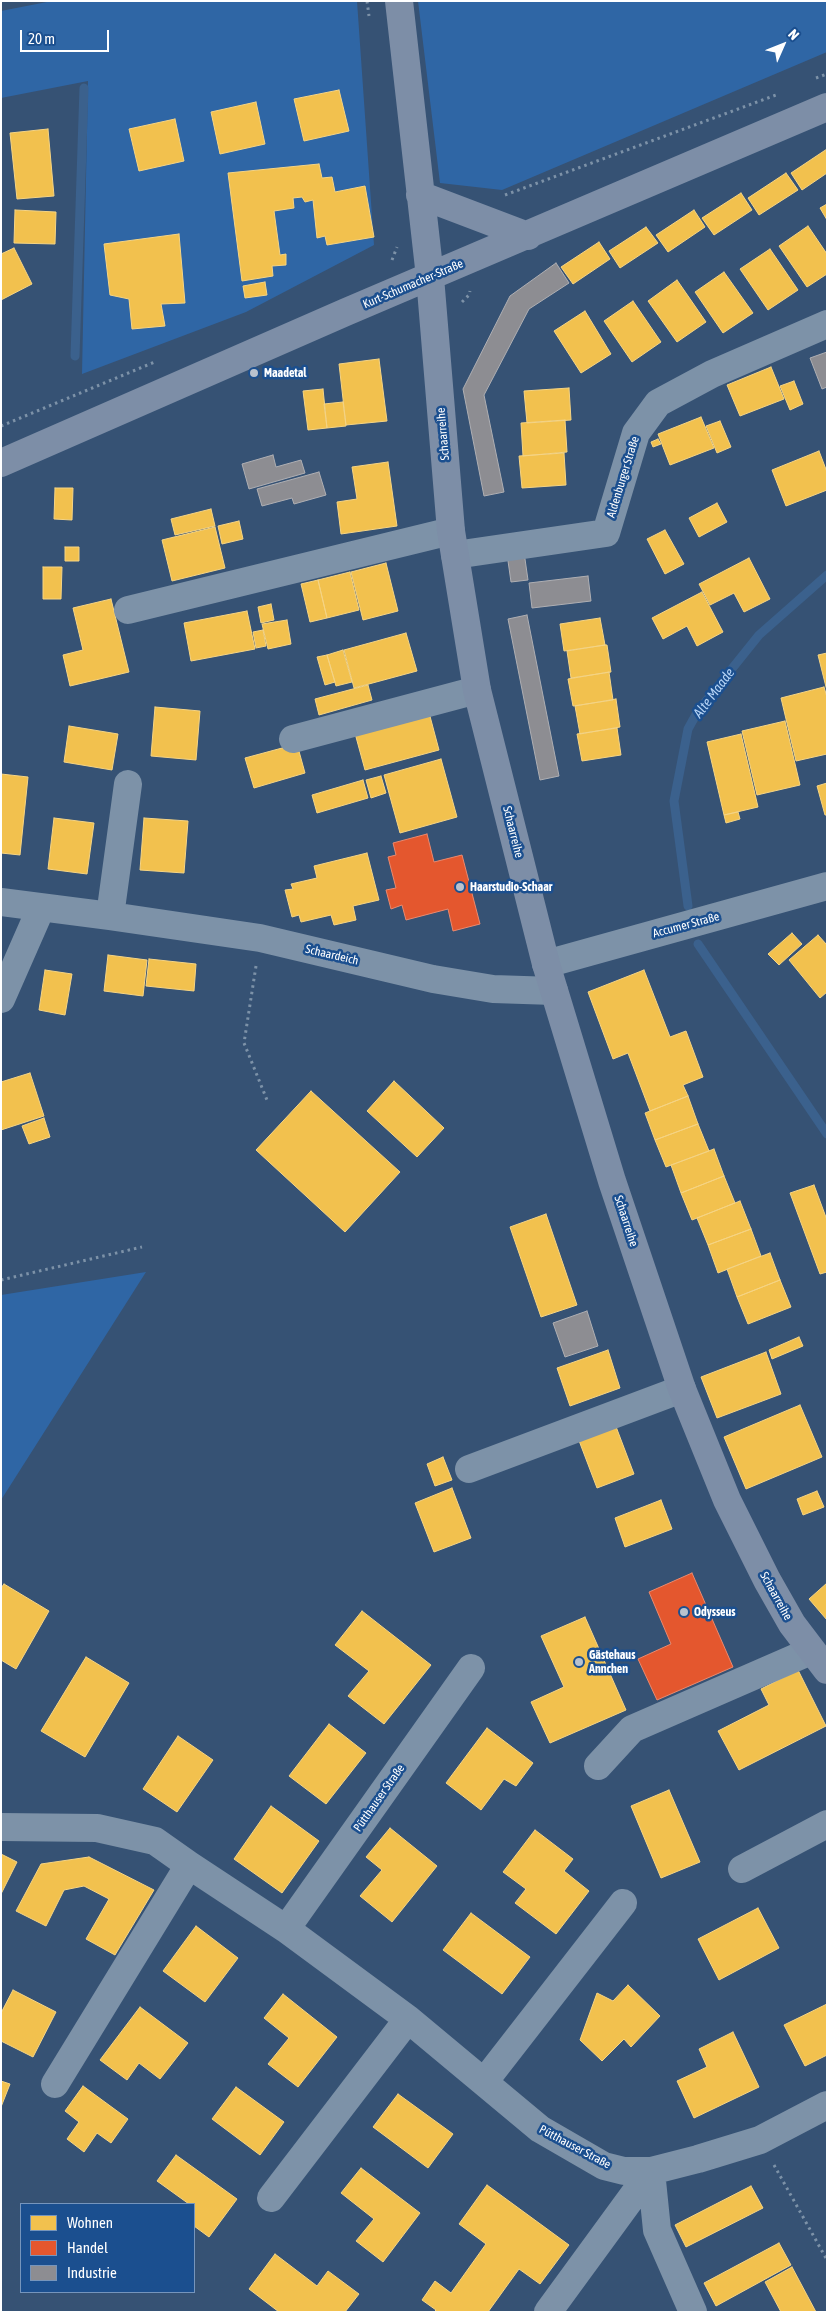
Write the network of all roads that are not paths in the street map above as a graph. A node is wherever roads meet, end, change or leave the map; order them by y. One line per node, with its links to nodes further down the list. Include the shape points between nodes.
1 (399, 1): 3 (main road, Schaarreihe)
2 (827, 108): 4 (main road, Kurt-Schumacher-Straße)
3 (420, 195): 4 (main road); 5 (main road, Schaarreihe)
4 (528, 236): 5 (main road, Kurt-Schumacher-Straße)
5 (430, 276): 7 (main road, Kurt-Schumacher-Straße); 8 (main road, Schaarreihe)
6 (827, 324): 8 (street, Aldenburger Straße, via 712,374 658,403 636,433 606,532)
7 (1, 463)
8 (453, 543): 9 (street); 10 (main road, Schaarreihe)
9 (128, 610)
10 (477, 690): 11 (street); 17 (main road, Schaarreihe)
11 (293, 739)
12 (128, 784): 16 (street)
13 (827, 886): 17 (street, Accumer Straße)
14 (1, 902): 15 (street, Schaardeich)
15 (41, 908): 16 (street, Schaardeich); 19 (street)
16 (110, 916): 18 (street, Schaardeich, via 260,938 433,979 493,989)
17 (546, 964): 18 (main road, Schaarreihe)
18 (554, 991): 20 (main road, Schaarreihe, via 612,1181)
19 (1, 999)
20 (682, 1389): 21 (street); 22 (main road, Schaarreihe, via 727,1500 762,1572 792,1624)
21 (469, 1469)
22 (819, 1660): 24 (street, via 632,1729)
23 (471, 1668): 30 (street, Pütthauser Straße)
24 (598, 1766)
25 (827, 1824): 28 (street)
26 (1, 1827): 27 (street, Pütthauser Straße, via 97,1828 155,1841)
27 (189, 1865): 30 (street, Pütthauser Straße); 33 (street)
28 (742, 1869)
29 (623, 1903): 32 (street)
30 (286, 1929): 31 (street, Pütthauser Straße)
31 (408, 2019): 32 (street, Pütthauser Straße); 36 (street)
32 (484, 2082): 35 (street, Pütthauser Straße, via 540,2129 604,2166 624,2171)
33 (54, 2084)
34 (827, 2105): 35 (street, Pütthauser Straße, via 760,2140)
35 (651, 2171): 37 (street); 38 (street, via 657,2230)
36 (271, 2198)
37 (548, 2312)
38 (693, 2312)

